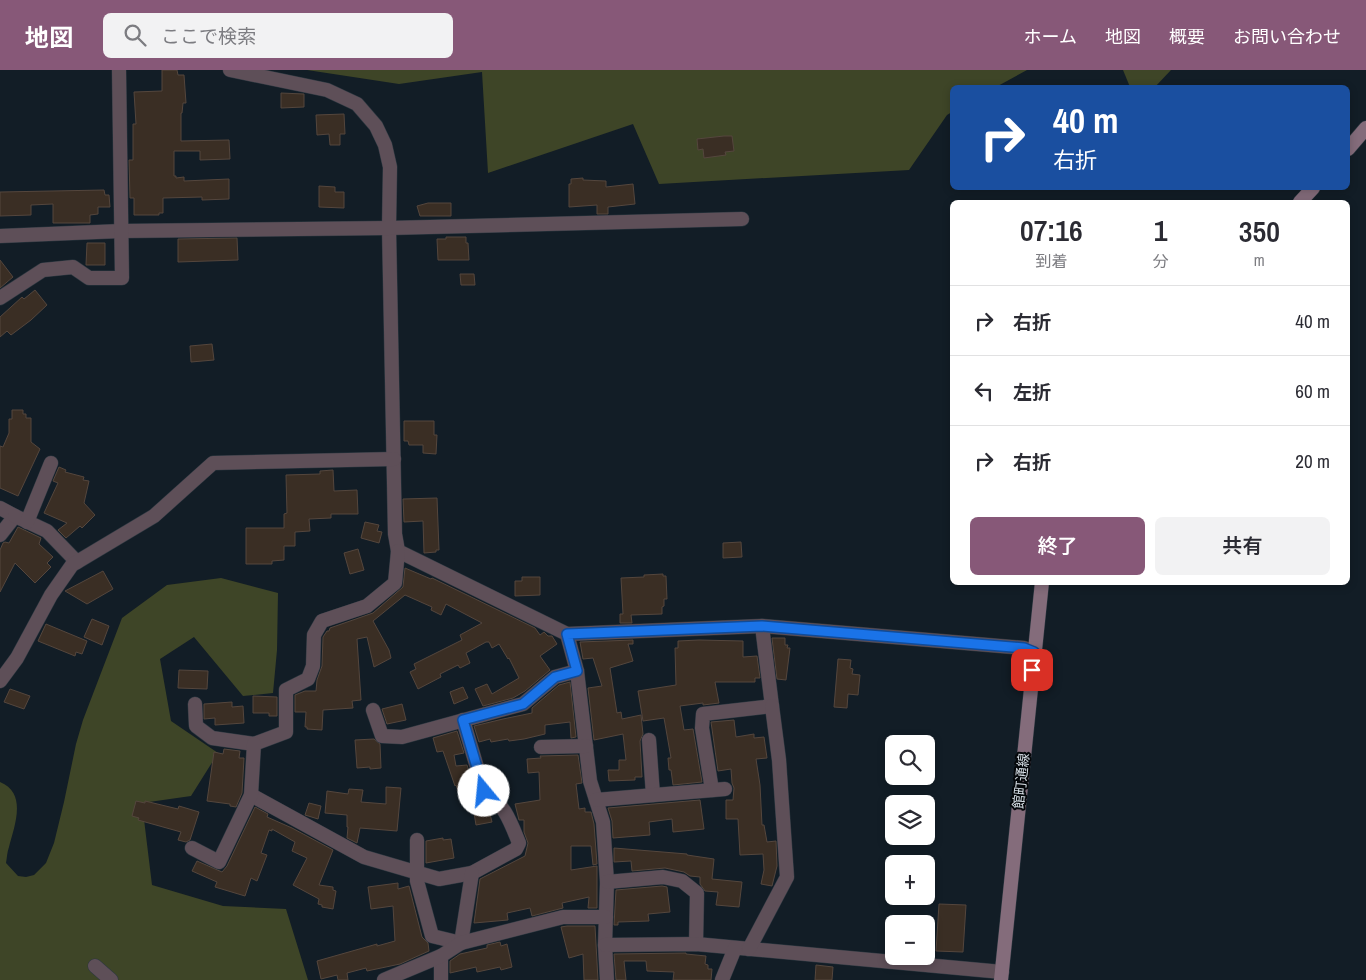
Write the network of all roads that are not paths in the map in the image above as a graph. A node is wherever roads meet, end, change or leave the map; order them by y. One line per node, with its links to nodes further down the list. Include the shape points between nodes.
1 (118, 70): 9 (street)
2 (230, 70): 8 (street, via 327,90 357,104 376,126 385,145 390,167)
3 (1366, 128): 4 (main road)
4 (1350, 147)
5 (1311, 190): 6 (main road)
6 (1302, 200)
7 (742, 219): 8 (street)
8 (389, 228): 9 (street); 12 (street)
9 (121, 231): 10 (street); 11 (street, via 122,278 88,278 73,267 43,270)
10 (0, 236)
11 (0, 298)
12 (394, 459): 17 (street); 18 (street, via 213,463 154,516)
13 (51, 463): 15 (street)
14 (0, 508): 15 (street)
15 (21, 519): 16 (street); 18 (street, via 47,531)
16 (0, 535)
17 (398, 551): 21 (street); 30 (street, via 396,583 367,606 322,621 314,635 313,666 308,679 286,690 286,732)
18 (78, 562): 24 (street, via 72,565 51,596 17,658)
19 (1042, 585): 22 (main road, 館町通線)
20 (762, 626): 21 (street); 22 (street, via 1024,648); 26 (street)
21 (567, 634): 23 (street)
22 (1034, 652): 49 (main road, 館町通線)
23 (577, 671): 28 (street, via 555,677 523,704); 31 (street)
24 (0, 681)
25 (194, 704): 30 (street, via 196,726 212,738)
26 (772, 706): 34 (street, via 703,714 702,728 719,790); 46 (street, via 787,876)
27 (373, 710): 28 (street, via 382,736 402,736)
28 (463, 720): 39 (street, via 484,791 505,809 519,843 516,849)
29 (649, 740): 34 (street)
30 (254, 744): 33 (street)
31 (586, 746): 32 (street); 35 (street)
32 (541, 747)
33 (251, 795): 37 (street, via 220,862); 38 (street, via 364,858)
34 (653, 795): 35 (street)
35 (596, 800): 40 (street, via 603,822)
36 (417, 840): 38 (street)
37 (192, 848)
38 (417, 872): 39 (street, via 439,878); 42 (street, via 432,936)
39 (472, 873): 42 (street)
40 (608, 882): 41 (street); 43 (street, via 664,877 682,881 697,894)
41 (606, 917): 42 (street, via 563,917); 44 (street)
42 (461, 943): 47 (street)
43 (696, 944): 44 (street); 45 (street)
44 (605, 945): 53 (street)
45 (735, 948): 46 (street); 54 (street)
46 (750, 949): 49 (street)
47 (441, 956): 51 (street); 52 (street)
48 (95, 966): 50 (street)
49 (1002, 976)
50 (111, 980)
51 (384, 980)
52 (441, 980)
53 (607, 980)
54 (722, 980)

